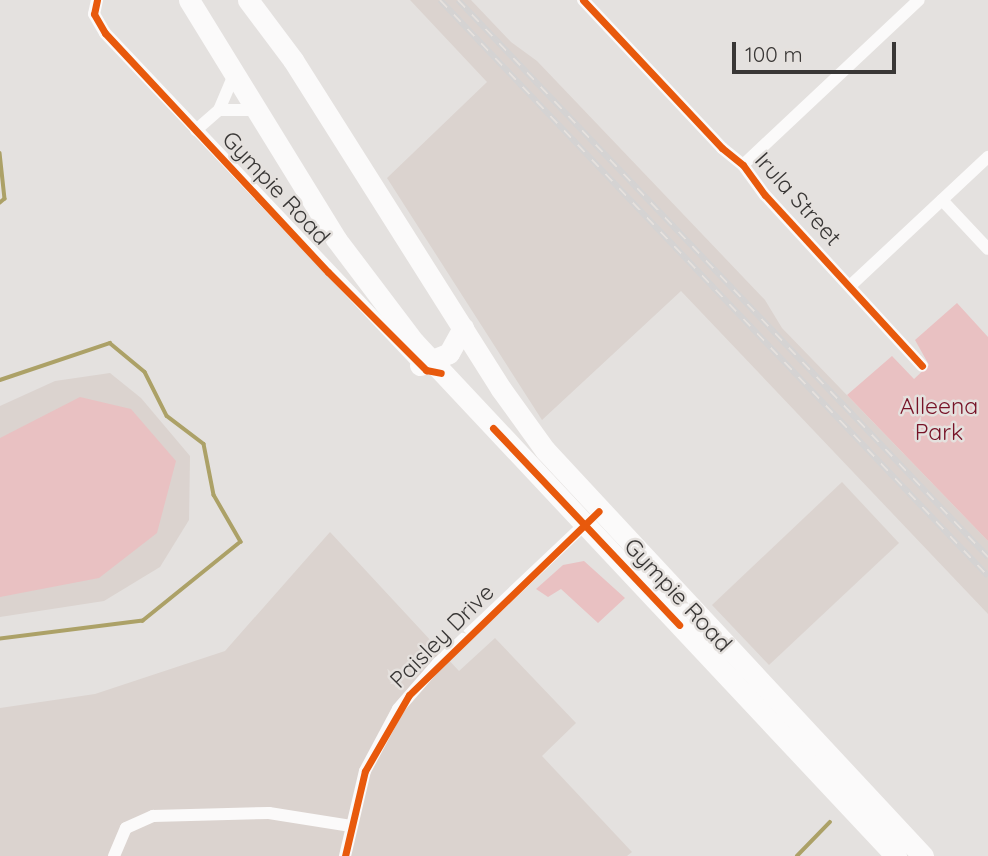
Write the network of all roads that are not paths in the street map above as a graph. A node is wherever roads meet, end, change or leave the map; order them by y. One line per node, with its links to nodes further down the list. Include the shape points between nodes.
1 (97, 0): 9 (street, Gympie Road, via 94,14 105,33)
2 (189, 0): 6 (highway, Gympie Road)
3 (248, 0): 15 (highway, Gympie Road, via 293,60)
4 (583, 0): 11 (street, Irula Street)
5 (919, 0): 11 (street)
6 (235, 72): 7 (street, Gympie Road); 8 (highway, Gympie Road)
7 (219, 110): 8 (street, Gympie Road); 9 (street, Gympie Road)
8 (257, 110): 16 (highway, Gympie Road, via 336,239)
9 (197, 130): 16 (street, Gympie Road, via 362,307)
10 (988, 157): 12 (street)
11 (743, 165): 14 (street, Irula Street)
12 (942, 200): 13 (street); 14 (street)
13 (988, 248)
14 (850, 286): 17 (street, Irula Street)
15 (463, 328): 16 (highway, via 449,353); 18 (highway, Gympie Road)
16 (431, 366): 18 (highway, Gympie Road)
17 (922, 366)
18 (592, 518): 19 (street, Paisley Drive, via 409,695 365,771); 22 (highway, Gympie Road); 23 (highway, Gympie Road)
19 (351, 826): 20 (street, via 270,813 153,816 126,828); 21 (street, Paisley Drive)
20 (114, 856)
21 (345, 856)
22 (896, 856)
23 (923, 856)

